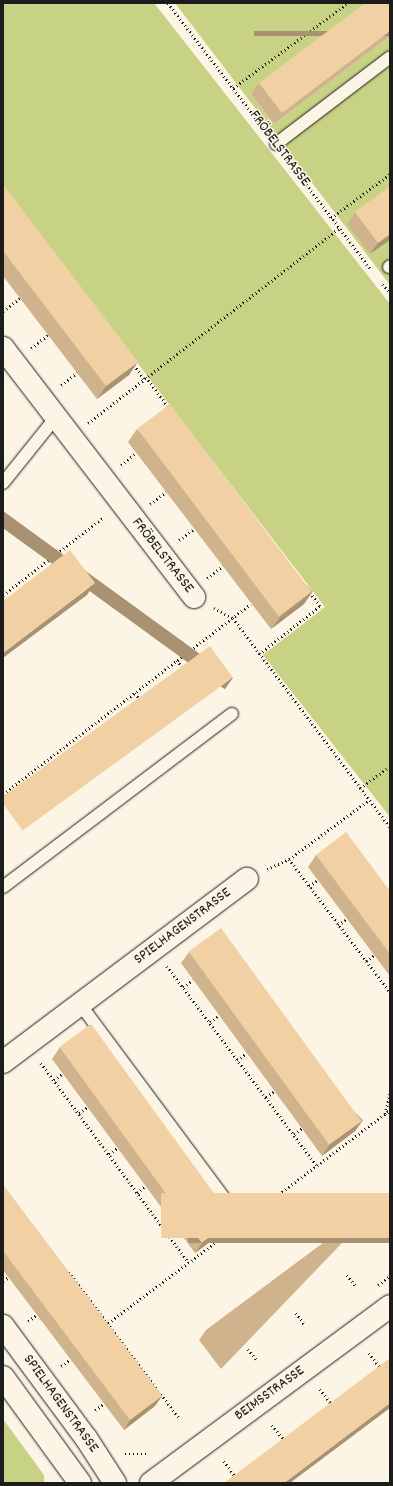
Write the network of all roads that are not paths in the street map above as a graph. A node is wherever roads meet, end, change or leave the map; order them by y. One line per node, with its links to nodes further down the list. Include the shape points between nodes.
1 (390, 57): 2 (lane)
2 (276, 144)
3 (3, 348): 4 (street, FRÖBELSTRASSE)
4 (56, 416): 5 (lane); 6 (street, FRÖBELSTRASSE)
5 (3, 483)
6 (194, 597)
7 (232, 714): 9 (lane)
8 (247, 879): 10 (street, SPIELHAGENSTRASSE)
9 (3, 887)
10 (80, 1004): 11 (street, SPIELHAGENSTRASSE); 12 (lane)
11 (3, 1062)
12 (233, 1210)
13 (390, 1306): 16 (street, BEIMSSTRASSE)
14 (3, 1326): 18 (street, SPIELHAGENSTRASSE, via 86,1438)
15 (3, 1376): 17 (street, SPIELHAGENSTRASSE)
16 (153, 1482)
17 (80, 1483)
18 (115, 1483)

